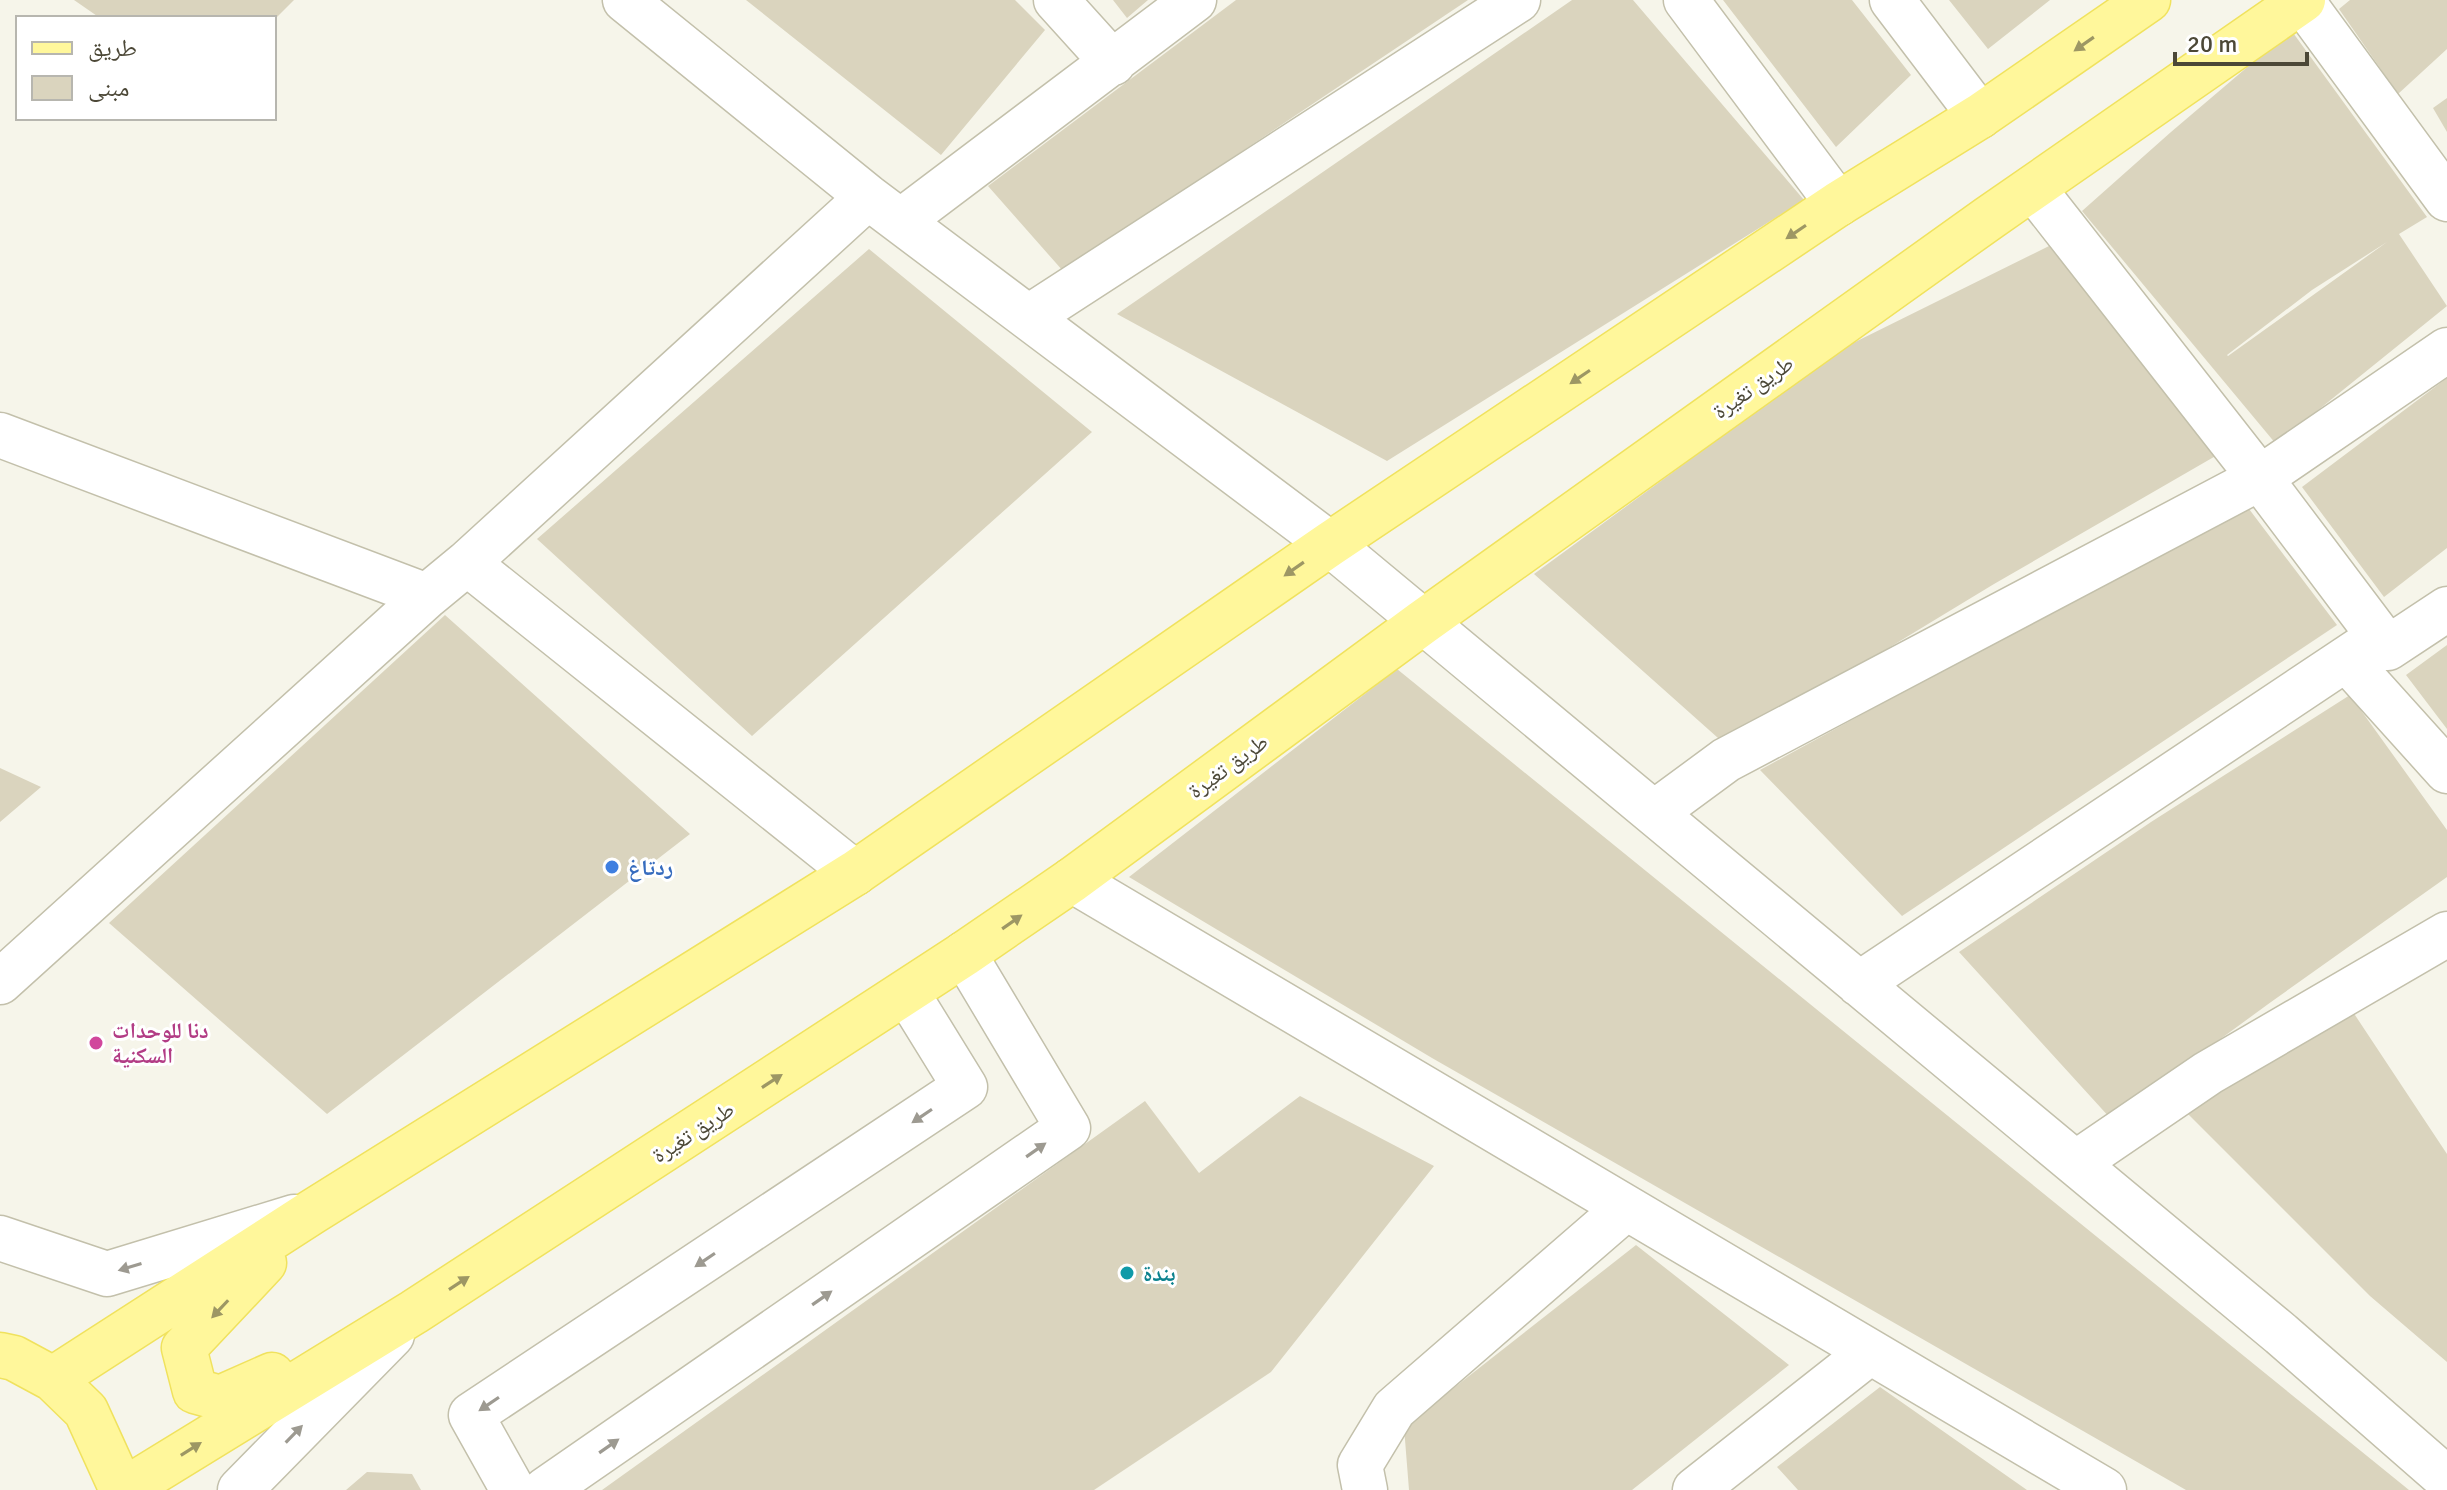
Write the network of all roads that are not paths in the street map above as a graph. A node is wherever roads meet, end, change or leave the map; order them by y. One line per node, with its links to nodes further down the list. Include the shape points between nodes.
1 (625, 0): 14 (street)
2 (1056, 0): 9 (street)
3 (1194, 0): 9 (street)
4 (1518, 0): 15 (street)
5 (1686, 0): 13 (street)
6 (1892, 0): 10 (street)
7 (2148, 0): 10 (main road, one-way to 10)
8 (2302, 0): 11 (main road, طريق تغيرة); 12 (street)
9 (1113, 63): 14 (street)
10 (1980, 116): 13 (main road)
11 (2033, 188): 18 (street); 23 (main road, طريق تغيرة)
12 (2447, 199)
13 (1838, 204): 19 (main road, one-way to 19)
14 (885, 209): 15 (street); 20 (street)
15 (1029, 317): 19 (street)
16 (2447, 350): 18 (street)
17 (0, 435): 21 (street)
18 (2260, 478): 24 (street); 26 (street, via 1726,760)
19 (1330, 544): 23 (street); 27 (main road, one-way to 27)
20 (467, 563): 21 (street); 27 (street)
21 (427, 596): 31 (street)
22 (2447, 609): 24 (street, via 2388,648)
23 (1423, 622): 26 (street); 28 (main road, طريق تغيرة)
24 (2362, 648): 25 (street); 32 (street)
25 (2447, 771)
26 (1654, 813): 32 (street)
27 (855, 873): 38 (main road)
28 (1072, 880): 30 (main road, طريق تغيرة, one-way to 28); 37 (street)
29 (2447, 934): 36 (street, via 2208,1073)
30 (964, 954): 33 (main road, طريق تغيرة); 34 (street)
31 (0, 982)
32 (1859, 984): 36 (street)
33 (907, 993): 35 (street); 40 (main road, طريق تغيرة, one-way to 33)
34 (1024, 1053): 35 (street); 49 (street, one-way to 34, via 1068,1128)
35 (965, 1087): 48 (street, one-way to 48, via 471,1415)
36 (2076, 1163): 44 (street)
37 (1626, 1208): 41 (street); 50 (street, via 1394,1409 1360,1465)
38 (312, 1212): 39 (street, one-way to 39, via 107,1274); 40 (main road, one-way to 40, via 184,1348 195,1391 220,1398); 43 (main road)
39 (0, 1238)
40 (414, 1312): 46 (main road, طريق تغيرة, one-way to 40); 47 (street, one-way to 40)
41 (1870, 1352): 45 (street); 51 (street)
42 (0, 1355): 43 (main road)
43 (53, 1379): 46 (main road, via 86,1411)
44 (2447, 1479)
45 (1717, 1483)
46 (123, 1490)
47 (240, 1490)
48 (513, 1490)
49 (545, 1490)
50 (1365, 1490)
51 (2104, 1490)

